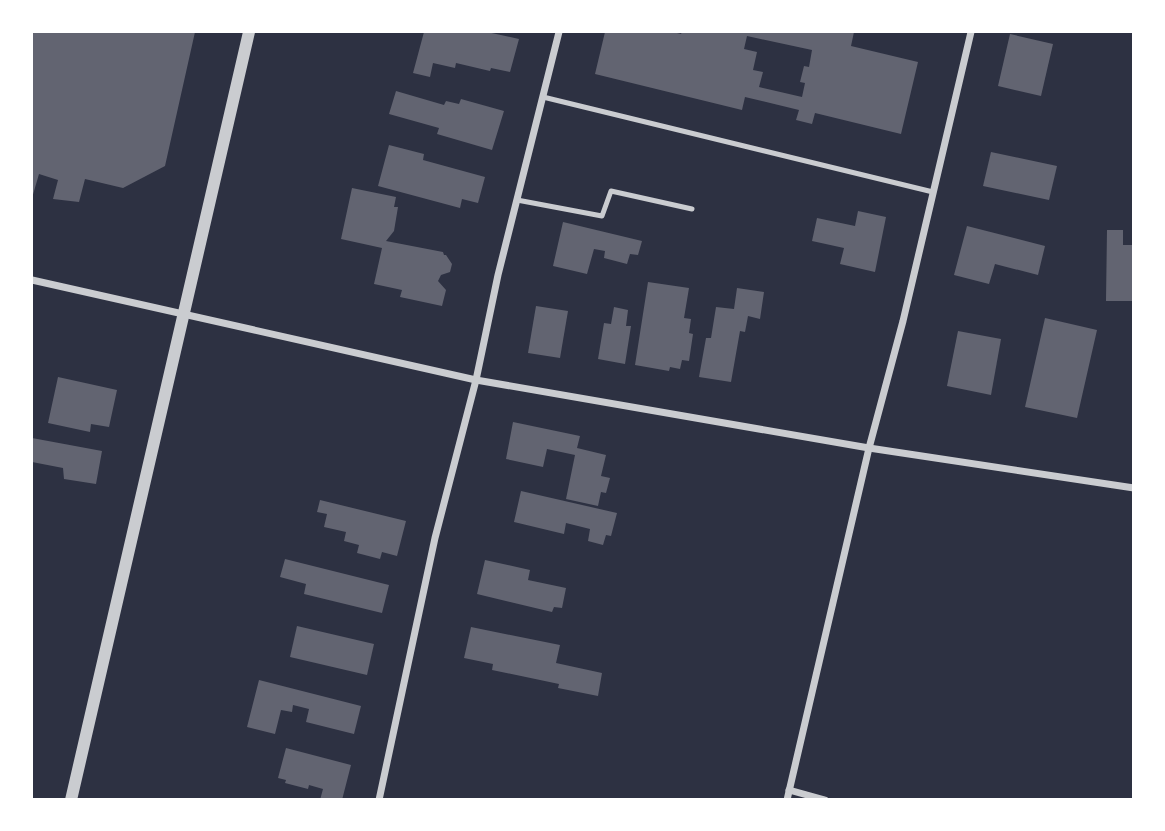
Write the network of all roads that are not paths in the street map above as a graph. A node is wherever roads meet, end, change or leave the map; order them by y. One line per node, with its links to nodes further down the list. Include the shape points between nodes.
1 (249, 32): 9 (street)
2 (559, 32): 4 (street)
3 (971, 32): 5 (street)
4 (543, 97): 5 (lane); 6 (street)
5 (933, 191): 11 (street)
6 (517, 200): 7 (lane, via 603,216 611,191); 10 (street)
7 (692, 209)
8 (32, 280): 9 (street)
9 (184, 313): 10 (street); 14 (street)
10 (476, 380): 11 (street); 15 (street, via 435,538)
11 (869, 448): 12 (street); 13 (street)
12 (1133, 488)
13 (789, 790): 16 (street); 17 (street)
14 (71, 800)
15 (379, 800)
16 (787, 800)
17 (825, 800)

